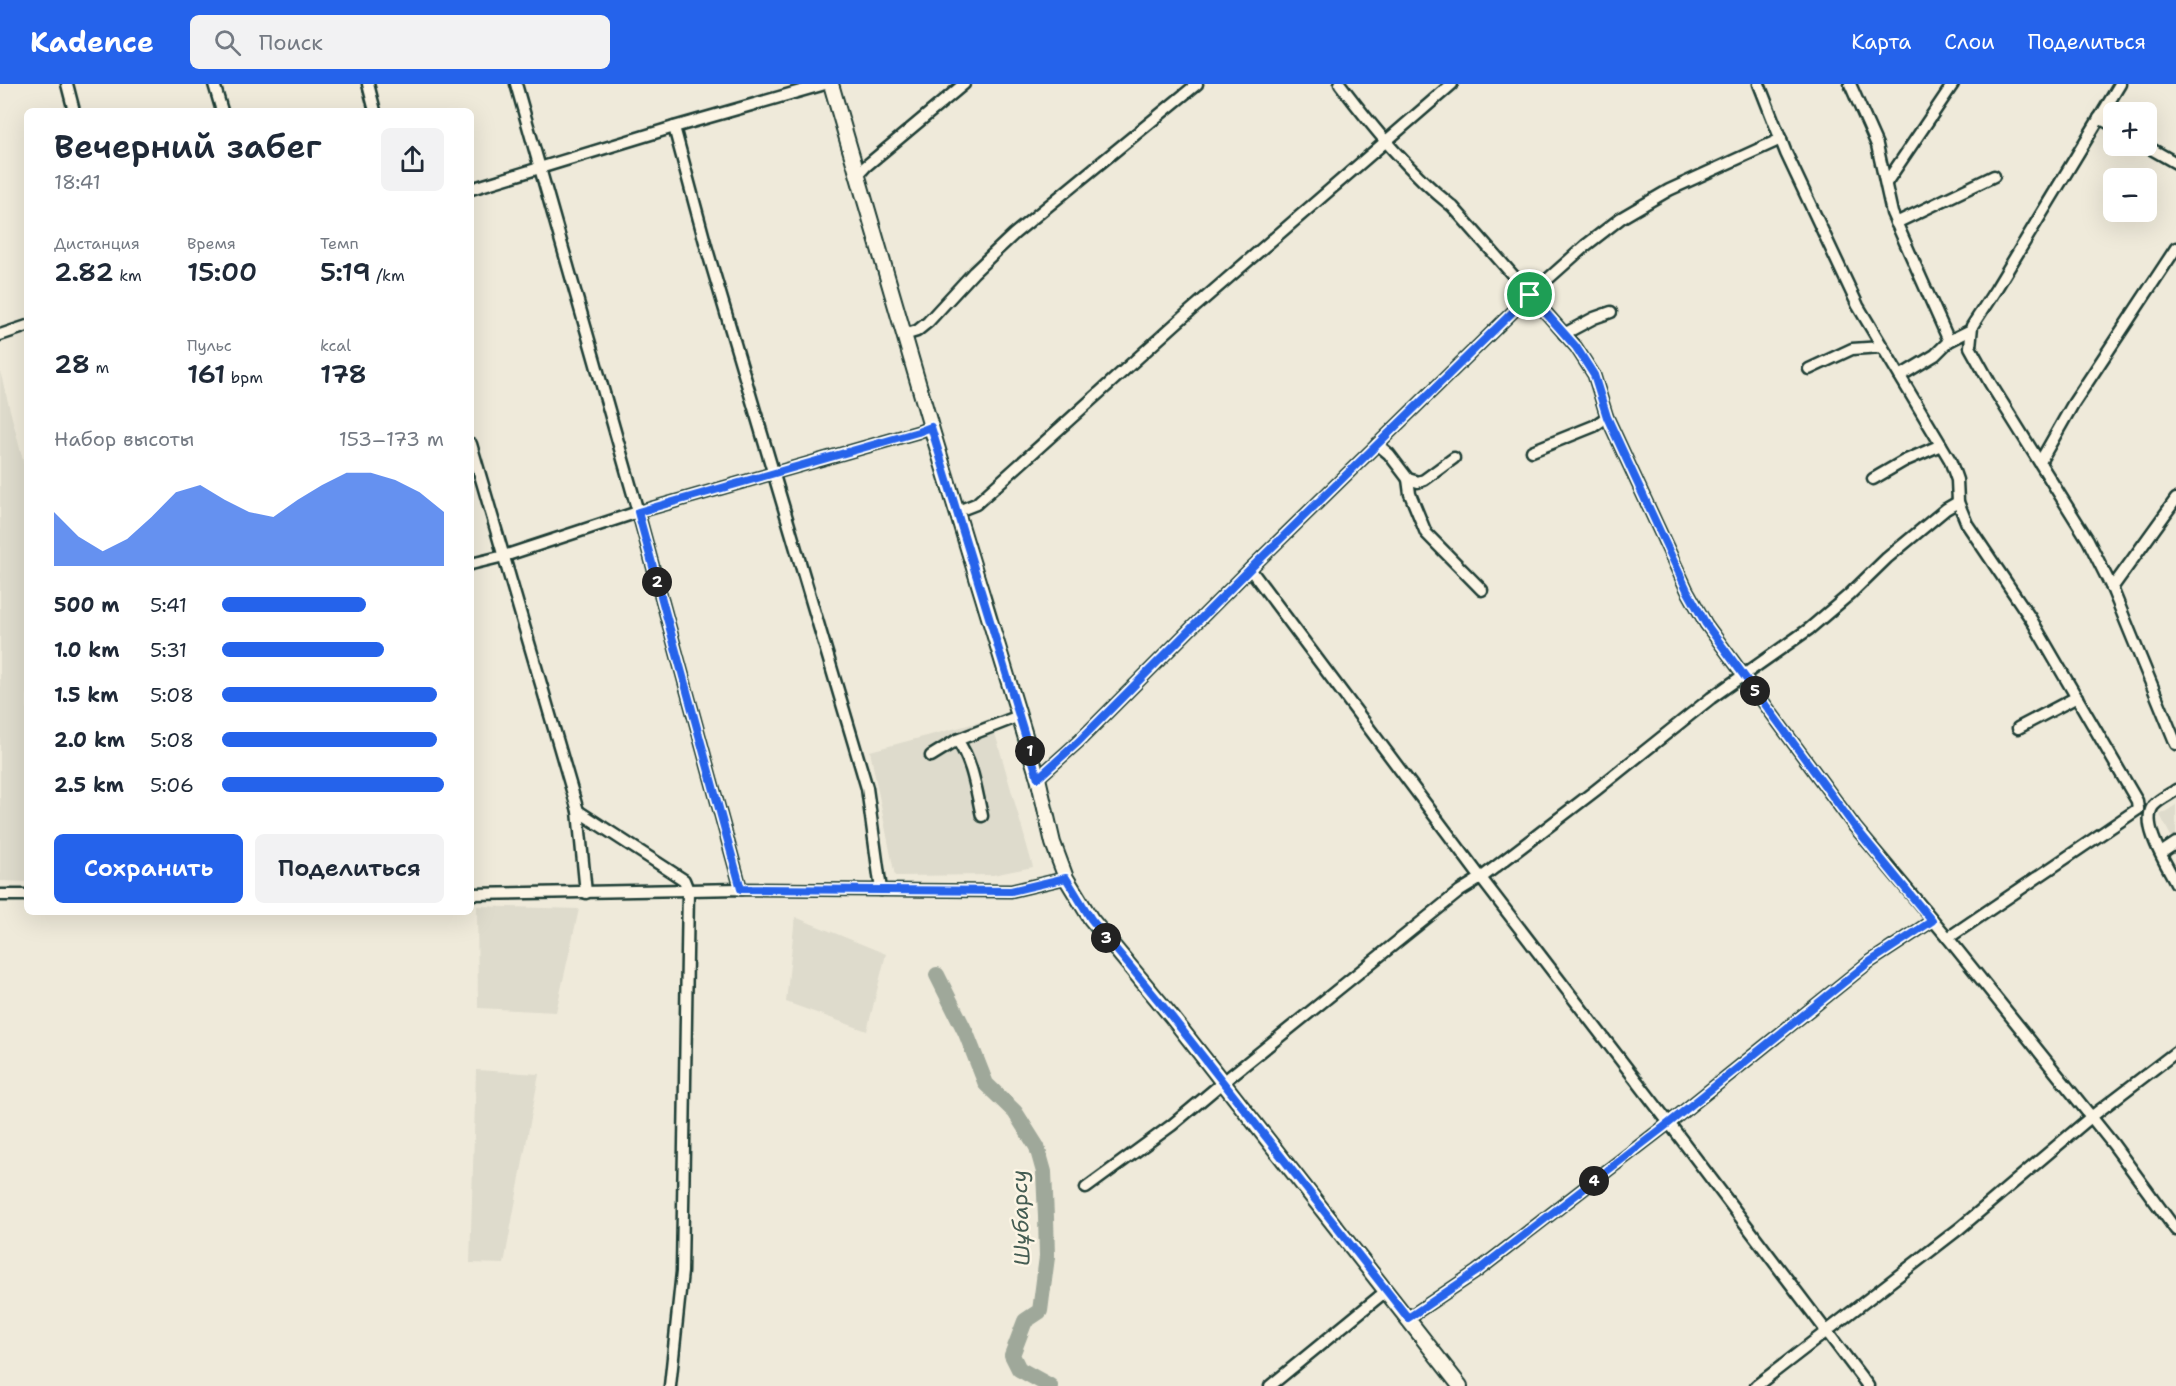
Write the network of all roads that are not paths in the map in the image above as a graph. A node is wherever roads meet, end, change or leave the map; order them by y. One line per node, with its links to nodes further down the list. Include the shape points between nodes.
1 (66, 84): 15 (street)
2 (214, 84): 16 (street)
3 (368, 84): 17 (street)
4 (516, 84): 25 (street)
5 (825, 84): 20 (street)
6 (831, 84): 26 (street)
7 (964, 84): 26 (street)
8 (1197, 84): 38 (street, via 1014,234 928,322)
9 (1340, 84): 22 (street)
10 (1452, 84): 22 (street)
11 (1759, 84): 21 (street)
12 (1850, 84): 28 (street, via 1877,144)
13 (1953, 84): 28 (street)
14 (2120, 84): 18 (street)
15 (73, 108)
16 (221, 108)
17 (374, 108)
18 (2099, 118): 19 (street); 35 (street)
19 (2103, 120)
20 (674, 127): 25 (street); 51 (street)
21 (1781, 139): 32 (street, via 1669,190 1621,218); 40 (street, via 1858,306)
22 (1385, 142): 32 (street, via 1453,207); 56 (street, via 976,504)
23 (2157, 152): 24 (street)
24 (2176, 163)
25 (541, 167): 29 (street); 57 (street)
26 (857, 176): 38 (street)
27 (1994, 176): 30 (street)
28 (1886, 183): 30 (street)
29 (474, 188)
30 (1896, 223): 39 (street)
31 (2176, 248): 50 (street, via 2073,404)
32 (1530, 295): 36 (street); 45 (street)
33 (1611, 312): 36 (street)
34 (24, 327): 37 (street)
35 (1971, 330): 39 (street); 50 (street, via 1970,347 1974,355)
36 (1564, 334): 43 (street, via 1594,375)
37 (0, 335)
38 (904, 335): 44 (street)
39 (1949, 341): 42 (street, via 1935,355)
40 (1882, 347): 41 (street, via 1852,349); 42 (street)
41 (1809, 369)
42 (1900, 376): 46 (street)
43 (1607, 417): 47 (street); 63 (street, via 1687,590)
44 (931, 427): 51 (street); 56 (street)
45 (1377, 444): 52 (street); 60 (street)
46 (1941, 445): 53 (street); 55 (street, via 1957,480)
47 (1532, 451)
48 (474, 454): 58 (street)
49 (1454, 458): 52 (street, via 1424,480)
50 (2040, 462): 61 (street)
51 (774, 474): 57 (street); 85 (street, via 867,788)
52 (1408, 479): 62 (street, via 1425,533)
53 (1873, 479)
54 (2176, 499): 61 (street)
55 (1958, 502): 63 (street, via 1896,550 1809,629); 64 (street, via 1967,524 2031,619)
56 (958, 511): 66 (street)
57 (638, 512): 58 (street); 83 (street)
58 (504, 556): 59 (street); 75 (street)
59 (474, 563)
60 (1250, 569): 72 (street); 81 (street)
61 (2112, 588): 67 (street)
62 (1482, 590)
63 (1744, 676): 81 (street); 90 (street, via 1855,827)
64 (2077, 698): 68 (street); 74 (street)
65 (2176, 712): 67 (street)
66 (1020, 716): 69 (street); 72 (street)
67 (2169, 724): 70 (street)
68 (2018, 728)
69 (957, 740): 71 (street); 77 (street, via 971,768)
70 (2176, 744)
71 (931, 756)
72 (1038, 778): 80 (street, via 1053,843)
73 (2176, 789): 76 (street, via 2152,807)
74 (2138, 809): 76 (street); 91 (street)
75 (579, 811): 84 (street, via 684,880); 86 (street)
76 (2150, 815): 79 (street, via 2150,827)
77 (982, 816)
78 (2176, 843): 79 (street)
79 (2161, 852): 82 (street)
80 (1066, 878): 85 (street, via 1011,891); 93 (street, via 1091,919)
81 (1481, 878): 93 (street); 95 (street)
82 (2176, 884)
83 (741, 889): 84 (street); 85 (street)
84 (688, 890): 86 (street); 101 (street, via 682,1272)
85 (881, 890)
86 (586, 892): 87 (street)
87 (474, 894)
88 (0, 895): 89 (street)
89 (24, 895)
90 (1932, 921): 91 (street); 95 (street, via 1868,963)
91 (1948, 938): 94 (street)
92 (2176, 1052): 94 (street)
93 (1222, 1083): 96 (street); 98 (street)
94 (2091, 1117): 97 (street); 100 (street, via 1960,1228)
95 (1669, 1123): 99 (street, via 1476,1272); 100 (street)
96 (1086, 1188)
97 (2176, 1230)
98 (1386, 1291): 99 (street); 102 (street)
99 (1408, 1318): 103 (street)
100 (1827, 1332): 104 (street); 105 (street)
101 (670, 1386)
102 (1270, 1386)
103 (1460, 1386)
104 (1756, 1386)
105 (1868, 1386)

